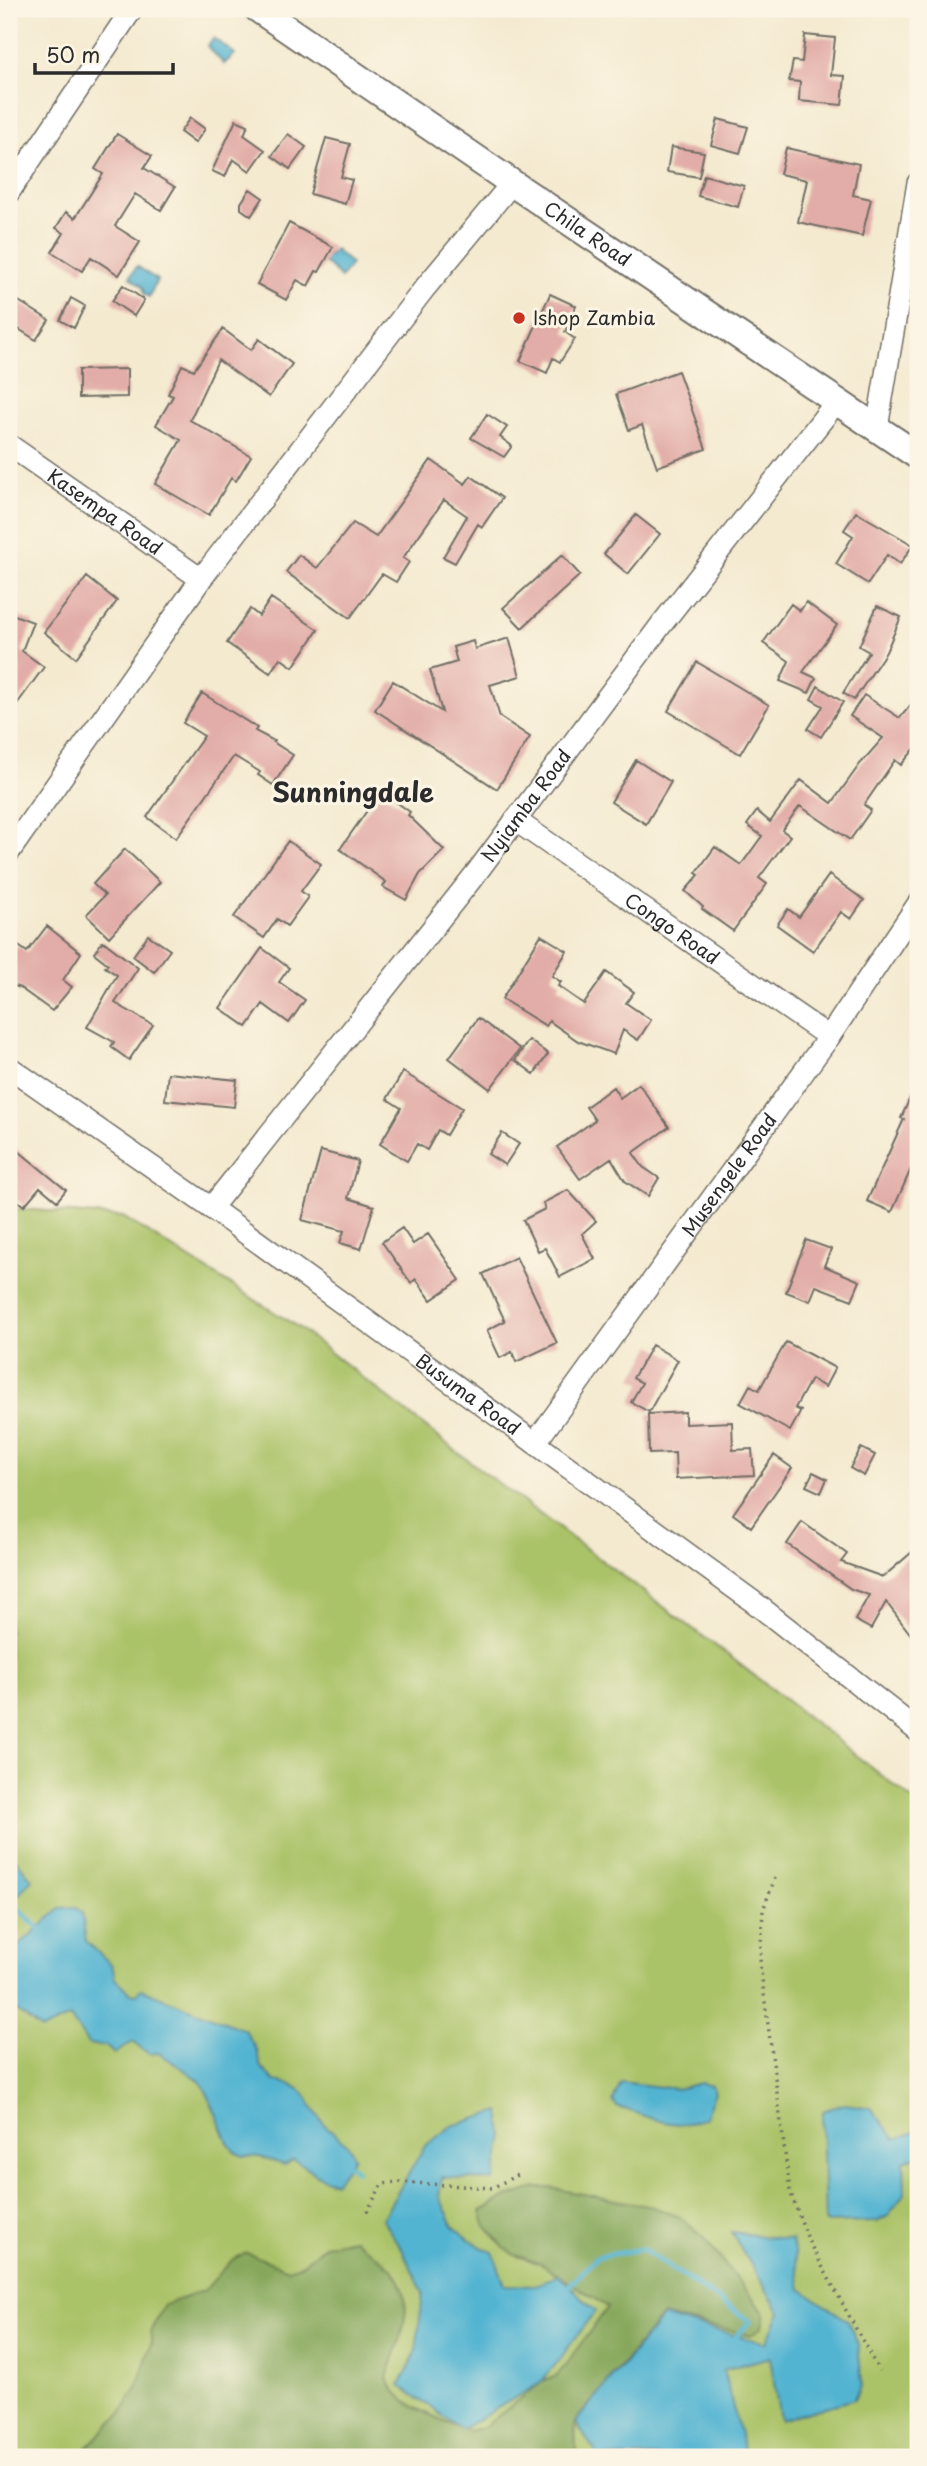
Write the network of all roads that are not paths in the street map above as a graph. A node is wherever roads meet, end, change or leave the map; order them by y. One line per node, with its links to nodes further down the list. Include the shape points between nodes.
1 (132, 9): 5 (street)
2 (258, 9): 3 (street, Chila Road)
3 (512, 183): 6 (street, Chila Road); 10 (street, via 424,289)
4 (918, 183): 7 (street)
5 (9, 192)
6 (837, 401): 7 (street, Chila Road); 11 (street, Nyiamba Road)
7 (877, 428): 9 (street, Chila Road)
8 (9, 445): 10 (street, Kasempa Road)
9 (918, 456)
10 (201, 579): 12 (street)
11 (515, 820): 14 (street, Congo Road); 16 (street, Nyiamba Road)
12 (9, 852)
13 (918, 904): 14 (street, Musengele Road)
14 (829, 1037): 17 (street, Musengele Road)
15 (9, 1068): 16 (street, Busuma Road)
16 (211, 1208): 17 (street, Busuma Road)
17 (536, 1443): 18 (street, Busuma Road)
18 (918, 1731)

